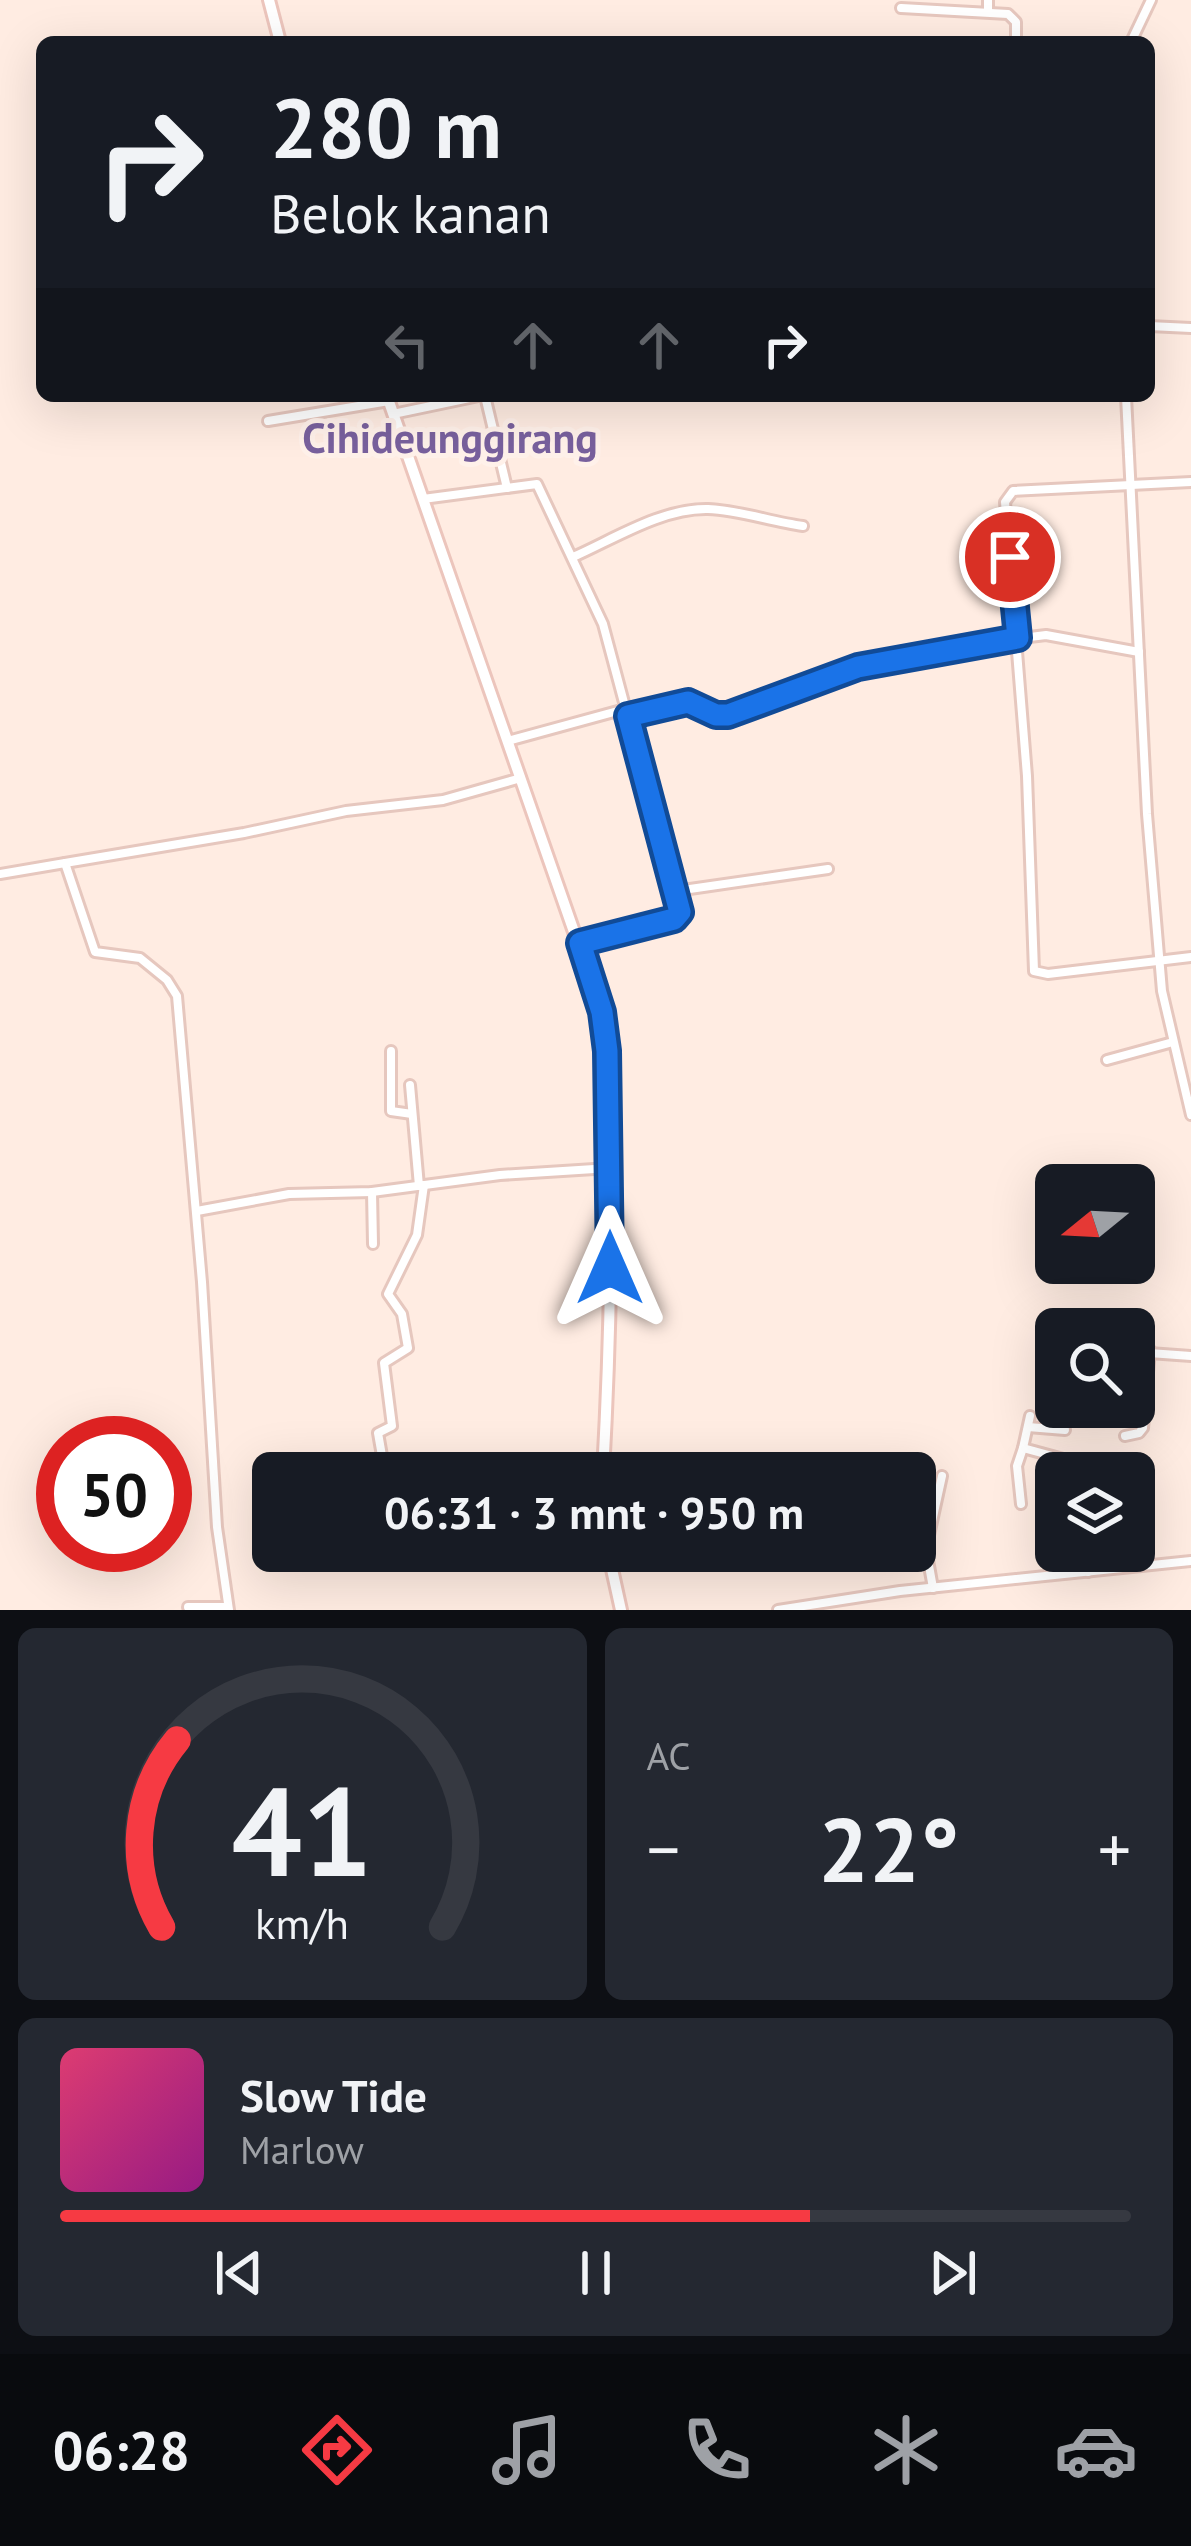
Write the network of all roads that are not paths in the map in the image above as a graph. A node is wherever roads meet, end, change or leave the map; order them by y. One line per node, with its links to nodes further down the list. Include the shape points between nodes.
1 (269, 0): 7 (main road)
2 (988, 0): 6 (street)
3 (1151, 0): 9 (street)
4 (948, 4): 5 (street); 6 (street)
5 (906, 6)
6 (988, 12): 8 (street, via 1012,16)
7 (278, 36)
8 (1016, 36)
9 (1134, 36)
10 (1155, 326): 11 (street)
11 (1191, 328)
12 (368, 402): 18 (street)
13 (389, 402): 17 (main road)
14 (452, 402): 17 (street)
15 (484, 402): 21 (street)
16 (1126, 402): 20 (street)
17 (393, 414): 22 (main road)
18 (268, 422)
19 (1191, 482): 20 (street)
20 (1130, 484): 25 (street, via 1006,497); 26 (street)
21 (507, 488): 22 (street); 24 (street, via 537,484)
22 (423, 499): 28 (main road)
23 (803, 526): 24 (street, via 695,510)
24 (573, 557): 27 (street, via 603,624)
25 (1018, 638): 26 (street, via 1061,636); 27 (street, via 858,667 728,715 688,702); 36 (street, via 1034,971)
26 (1139, 652): 36 (street)
27 (626, 712): 28 (street); 33 (street)
28 (508, 741): 29 (main road)
29 (520, 778): 30 (street, via 443,800); 34 (main road)
30 (65, 863): 32 (street); 46 (street, via 95,952 140,958 177,995)
31 (828, 869): 33 (street)
32 (0, 874)
33 (676, 891): 34 (street, via 674,919)
34 (580, 943): 43 (main road, via 605,1029)
35 (1191, 957): 36 (street)
36 (1159, 962): 37 (street)
37 (1173, 1042): 39 (street); 42 (street)
38 (391, 1051): 41 (street, via 391,1111)
39 (1107, 1060)
40 (410, 1084): 41 (street)
41 (412, 1114): 44 (street)
42 (1191, 1114)
43 (610, 1168): 44 (street); 53 (main road)
44 (422, 1185): 45 (street); 52 (street, via 417,1235 388,1294 400,1309 408,1348 384,1364 392,1426 378,1433)
45 (372, 1192): 46 (street); 47 (street)
46 (196, 1211): 62 (street)
47 (373, 1244)
48 (1191, 1356): 50 (street, via 1150,1352 1143,1428)
49 (1065, 1430): 51 (street, via 1029,1421)
50 (1125, 1436)
51 (1023, 1448): 54 (street); 56 (street)
52 (379, 1452)
53 (604, 1452)
54 (1038, 1452)
55 (942, 1476): 60 (street, via 926,1549)
56 (1021, 1504)
57 (1191, 1561): 59 (street)
58 (613, 1572): 63 (main road)
59 (1088, 1573): 60 (street)
60 (933, 1588): 64 (street)
61 (188, 1606): 62 (street)
62 (229, 1608)
63 (621, 1610)
64 (778, 1610)

